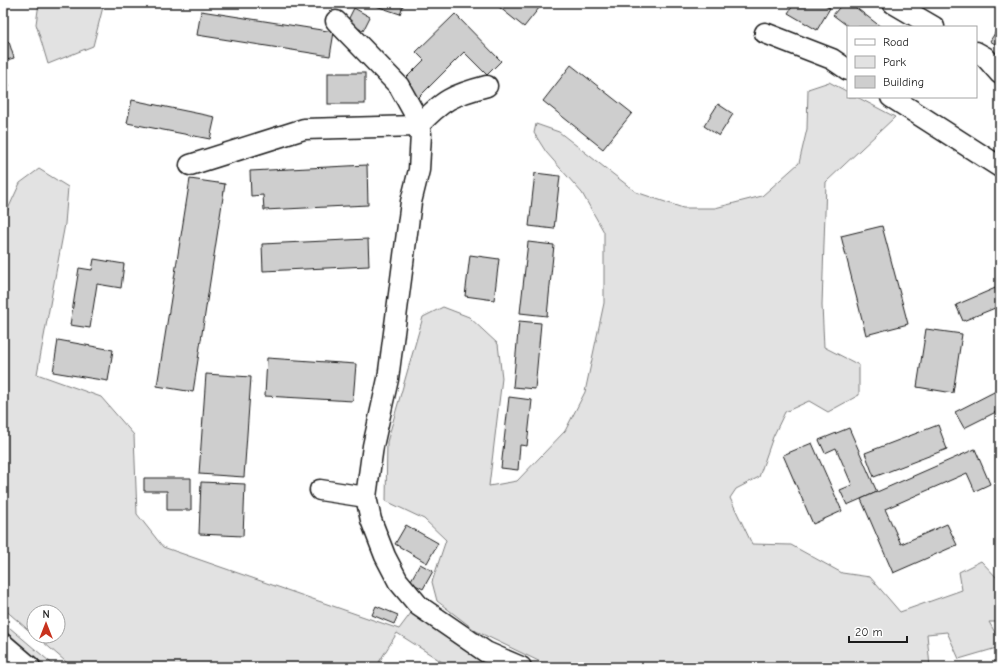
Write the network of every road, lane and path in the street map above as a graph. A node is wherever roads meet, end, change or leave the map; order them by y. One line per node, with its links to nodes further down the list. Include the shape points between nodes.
1 (894, 3): 3 (street)
2 (336, 21): 10 (street, via 399,86 414,112)
3 (932, 26)
4 (765, 33): 6 (street, via 832,60)
5 (977, 53): 7 (street, via 985,57)
6 (847, 69)
7 (1000, 74)
8 (487, 86): 10 (street, via 462,93 439,104)
9 (893, 98): 12 (street)
10 (418, 126): 11 (street, via 304,129); 14 (street, via 421,134 419,170 411,202 388,379 373,446)
11 (190, 165)
12 (1000, 166)
13 (320, 490): 14 (street)
14 (366, 497): 17 (street, via 371,520 385,556 398,582 419,606 486,652)
15 (3, 644): 16 (street)
16 (30, 667)
17 (520, 667)

